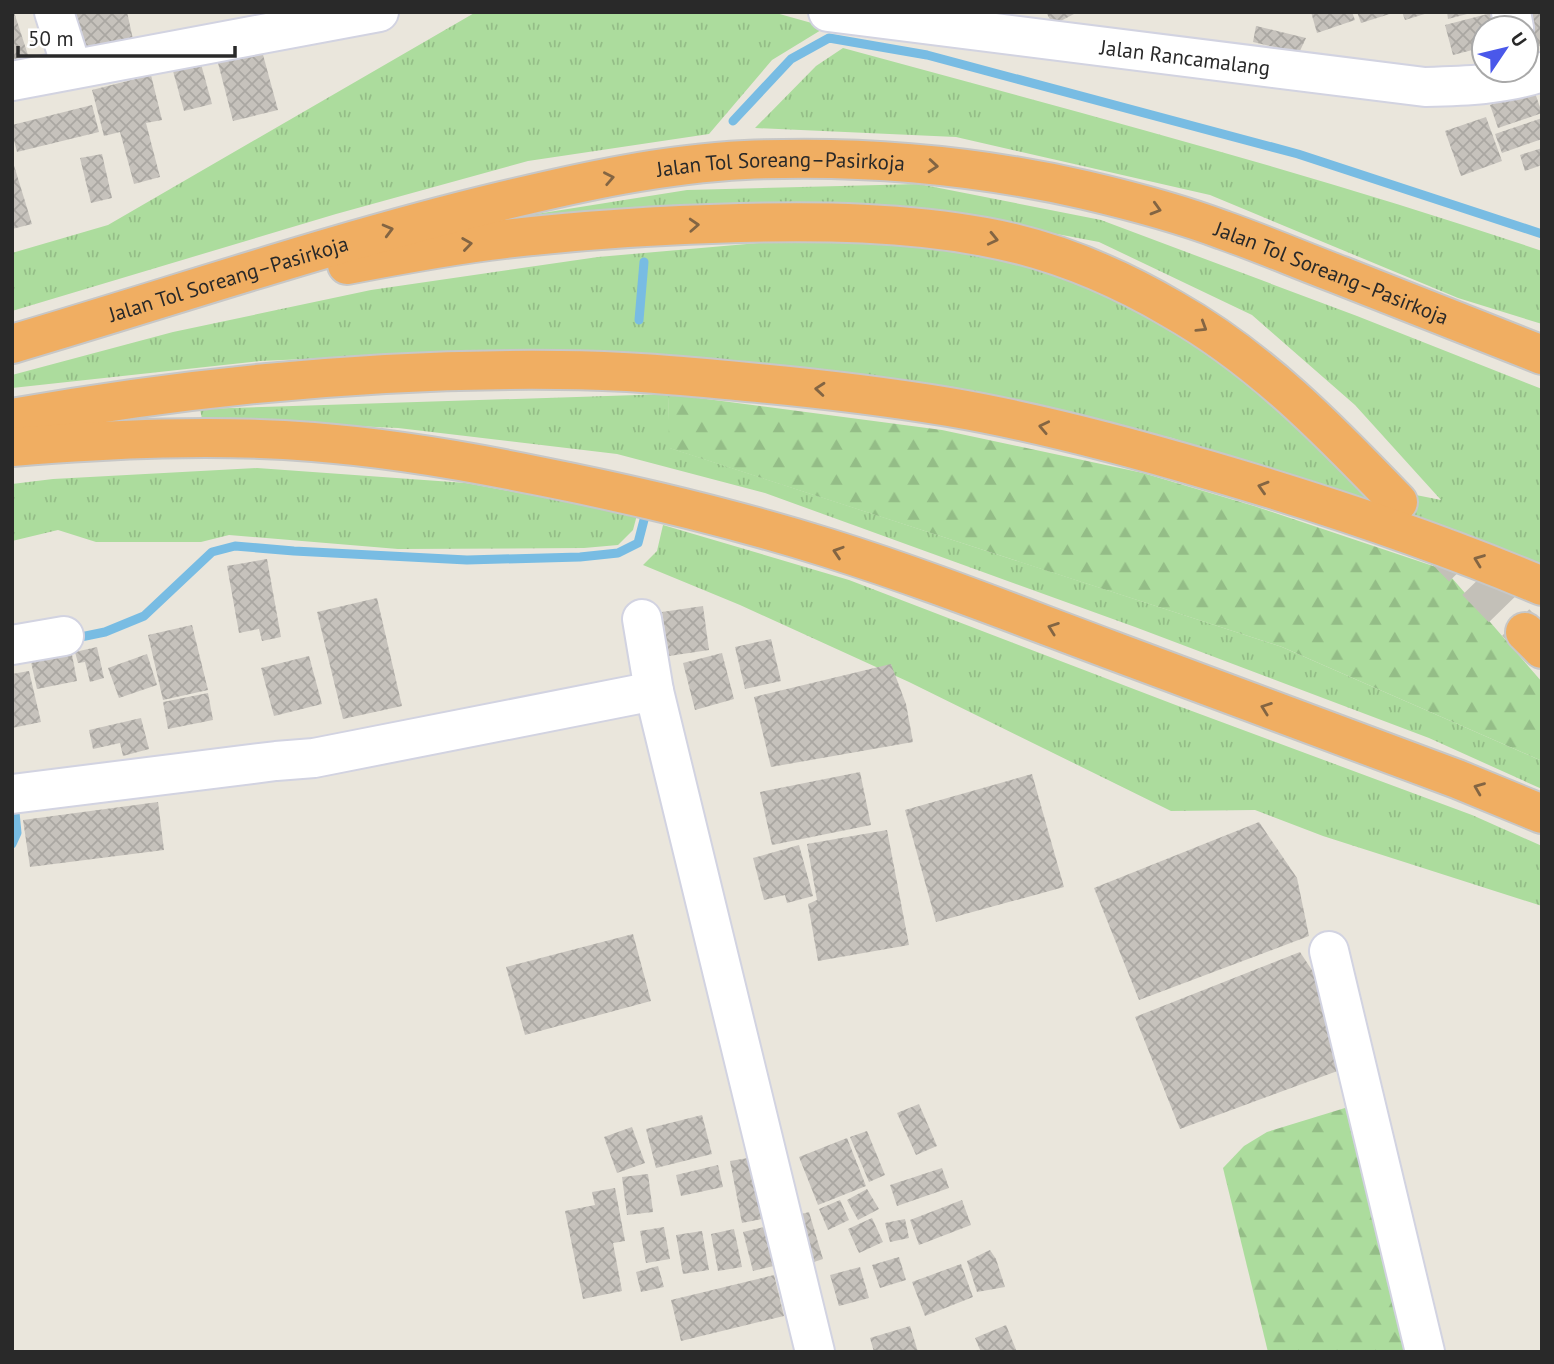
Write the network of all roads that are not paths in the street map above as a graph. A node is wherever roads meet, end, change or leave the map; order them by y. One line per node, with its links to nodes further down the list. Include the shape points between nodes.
1 (54, 12): 4 (street)
2 (379, 12): 4 (street)
3 (828, 12): 6 (street, Jalan Rancamalang, via 1424,87)
4 (72, 69): 5 (street)
5 (12, 81)
6 (1482, 84)
7 (15, 343): 8 (highway, Jalan Tol Soreang–Pasirkoja, one-way to 8, via 361,237 537,193 682,166 810,159 992,174 1152,207 1221,229); 11 (highway, one-way to 11, via 347,264 504,239 777,222 924,229 986,237 1044,252 1172,308 1291,395)
8 (1542, 355)
9 (12, 418): 12 (highway, one-way to 9, via 1371,520 1146,452 1048,427 834,390 562,370 455,371 205,390)
10 (12, 447): 18 (highway, one-way to 10, via 933,583 690,509 478,464 315,442 173,438)
11 (1398, 502)
12 (1542, 586)
13 (642, 619): 16 (street)
14 (64, 636): 15 (street)
15 (12, 645)
16 (654, 691): 17 (street, via 314,758); 20 (street)
17 (17, 793)
18 (1542, 814)
19 (1329, 950): 21 (street)
20 (815, 1352)
21 (1425, 1352)

